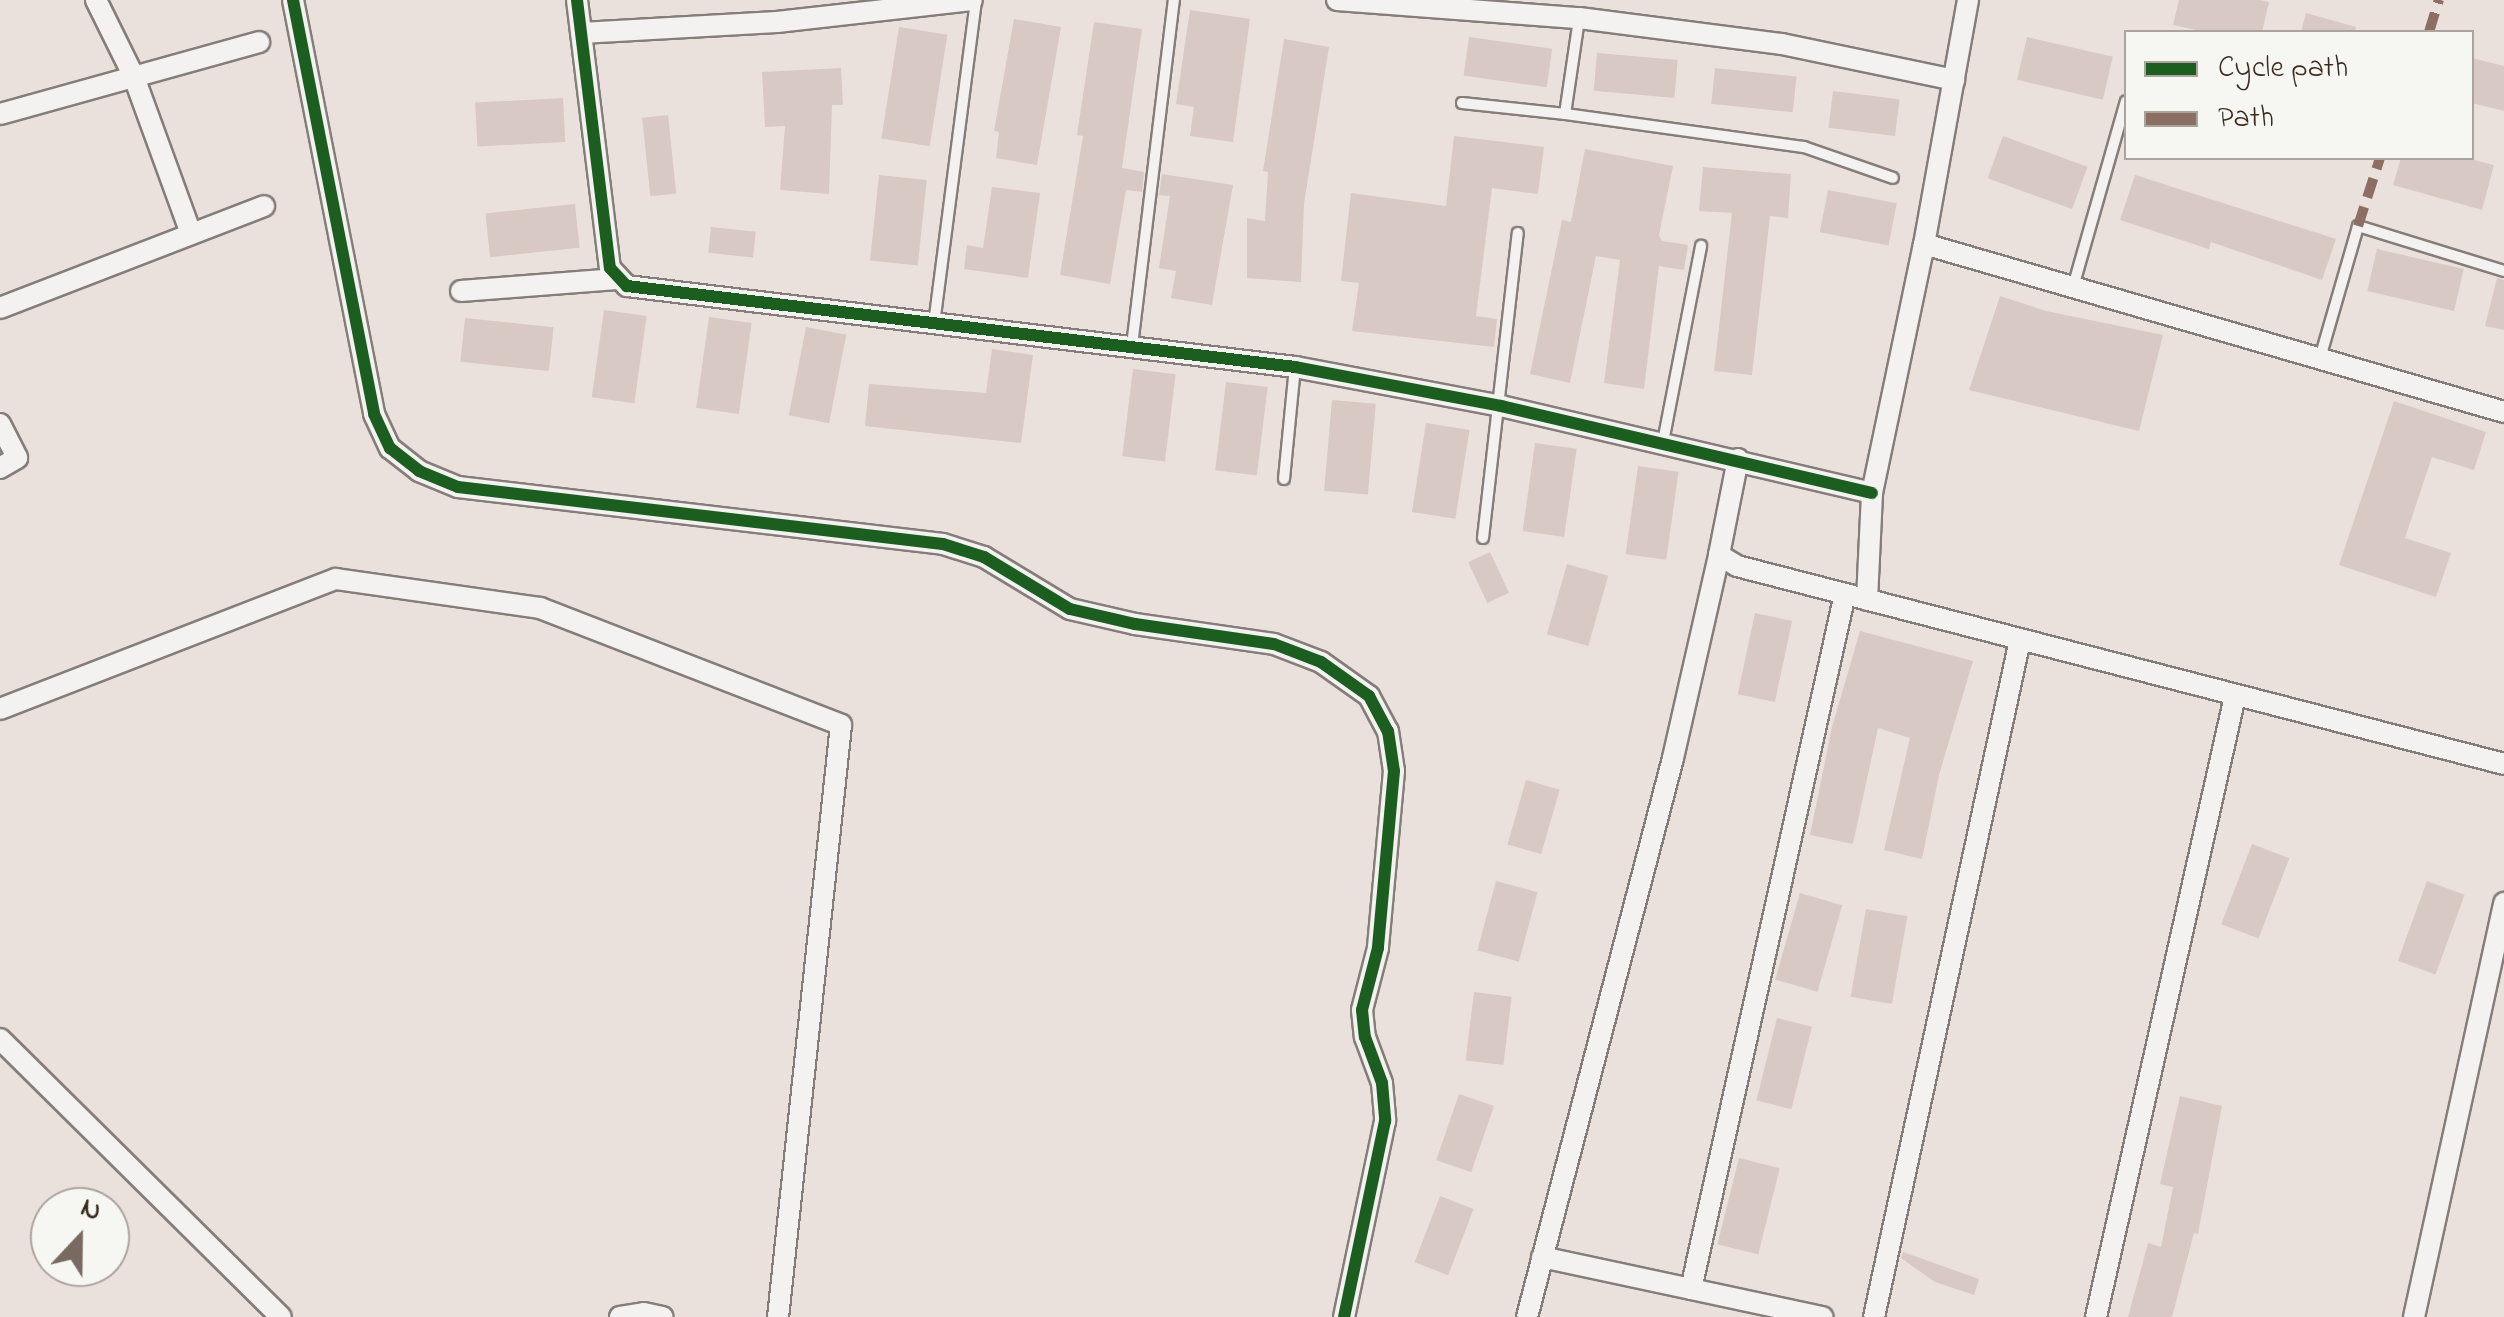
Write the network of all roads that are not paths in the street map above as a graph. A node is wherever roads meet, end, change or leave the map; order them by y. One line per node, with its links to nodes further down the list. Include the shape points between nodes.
1 (96, 0): 12 (street)
2 (293, 0): 57 (street, via 374,414 390,448 419,471 458,487 943,544 984,557 1070,609 1274,644 1321,662 1369,696 1388,731 1394,771 1380,930 1362,1010 1385,1120)
3 (577, 0): 10 (street)
4 (974, 0): 10 (street, via 778,22); 29 (lane)
5 (1174, 0): 30 (lane)
6 (1337, 0): 8 (street)
7 (1968, 0): 13 (street)
8 (1373, 2): 9 (street)
9 (1579, 18): 13 (street, via 1782,44); 17 (lane)
10 (581, 33): 25 (street, via 610,268)
11 (258, 42): 12 (street)
12 (134, 77): 16 (street); 20 (street)
13 (1954, 80): 22 (street)
14 (1462, 103): 17 (lane)
15 (2124, 108): 26 (lane)
16 (0, 114)
17 (1566, 114): 18 (lane, via 1804,147)
18 (1893, 178)
19 (264, 206): 20 (street)
20 (191, 234): 28 (street)
21 (1518, 234): 33 (lane)
22 (1924, 244): 26 (street); 40 (street)
23 (1701, 246): 36 (lane)
24 (2504, 270): 31 (lane, via 2358,226)
25 (617, 280): 27 (street); 29 (street)
26 (2073, 287): 31 (street)
27 (461, 291)
28 (0, 308)
29 (934, 324): 30 (street)
30 (1132, 348): 32 (street)
31 (2320, 358): 34 (street)
32 (1294, 367): 33 (street); 39 (lane)
33 (1500, 406): 36 (street); 41 (lane)
34 (2504, 412)
35 (0, 424): 38 (street, via 17,458)
36 (1662, 442): 37 (street)
37 (1738, 459): 40 (street); 42 (street)
38 (0, 468)
39 (1284, 479)
40 (1872, 494): 44 (street)
41 (1483, 538)
42 (1719, 555): 43 (street, via 1737,566); 51 (street, via 1673,758)
43 (1844, 594): 44 (street); 52 (street)
44 (1867, 600): 45 (street)
45 (2020, 640): 46 (street); 60 (street)
46 (2235, 696): 48 (street); 61 (street)
47 (0, 709): 56 (street, via 336,579 540,608 841,725)
48 (2504, 764)
49 (2504, 903): 62 (street)
50 (0, 1039): 53 (street)
51 (1542, 1257): 52 (street); 58 (street)
52 (1691, 1289): 59 (street)
53 (281, 1317)
54 (620, 1317): 55 (street)
55 (663, 1317)
56 (778, 1317)
57 (1344, 1317)
58 (1527, 1317)
59 (1823, 1317)
60 (1874, 1317)
61 (2096, 1317)
62 (2414, 1317)

